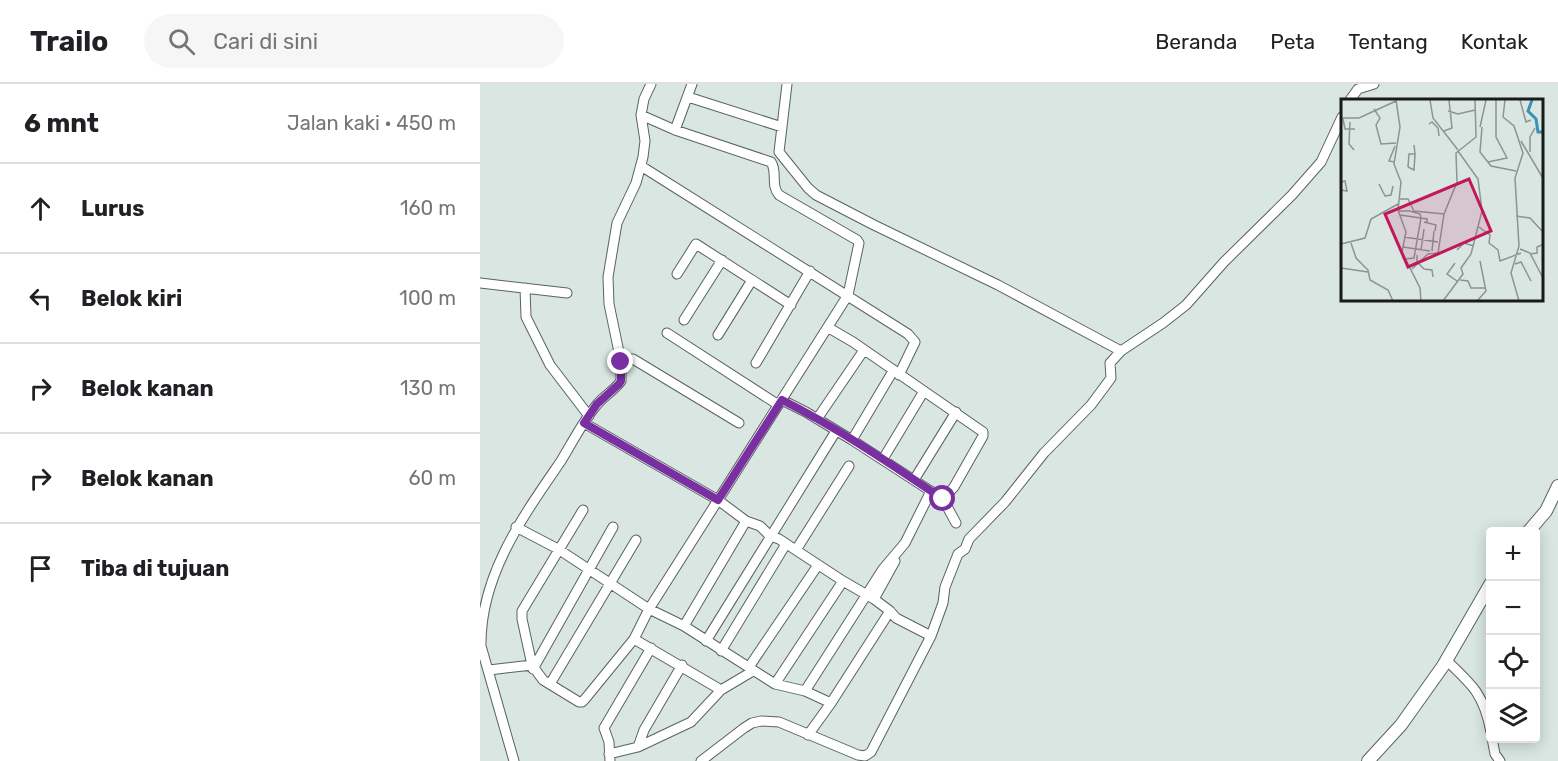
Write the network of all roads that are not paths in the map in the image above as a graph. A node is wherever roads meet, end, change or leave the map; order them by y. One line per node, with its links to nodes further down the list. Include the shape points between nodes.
1 (651, 84): 7 (street)
2 (692, 84): 5 (street)
3 (787, 84): 9 (street)
4 (1374, 84): 6 (street, via 1358,89)
5 (688, 98): 9 (street); 10 (street)
6 (1351, 99)
7 (641, 115): 10 (street); 11 (street, via 645,141)
8 (1341, 119): 26 (street, via 1322,162 1292,195 1185,305)
9 (782, 127): 26 (street, via 779,152 816,195)
10 (675, 130): 19 (street, via 769,160 775,168 774,187 779,195 857,240 860,246)
11 (641, 166): 13 (street); 27 (street, via 620,212 608,277 609,304)
12 (722, 260): 14 (street, via 696,244); 15 (street); 21 (street)
13 (810, 271): 19 (street); 20 (street)
14 (677, 274)
15 (752, 280): 20 (street); 24 (street)
16 (480, 283): 17 (street)
17 (525, 288): 18 (street); 33 (street, via 525,315 550,365)
18 (567, 293)
19 (848, 295): 22 (street); 29 (street, via 914,340)
20 (791, 305): 28 (street)
21 (684, 320)
22 (829, 327): 25 (street); 31 (street)
23 (667, 333): 31 (street)
24 (718, 335)
25 (864, 350): 29 (street); 34 (street)
26 (1121, 351): 65 (street, via 1110,363 1111,378 1091,405 1044,453 958,554)
27 (621, 359): 33 (street, via 621,381); 35 (street, via 633,359)
28 (756, 363)
29 (896, 373): 30 (street); 37 (street)
30 (924, 391): 32 (street); 38 (street)
31 (780, 402): 34 (street); 44 (street)
32 (956, 412): 40 (street); 43 (street, via 983,436)
33 (586, 419): 44 (street); 48 (street)
34 (817, 419): 36 (street)
35 (739, 423)
36 (837, 431): 37 (street); 51 (street)
37 (852, 440): 38 (street)
38 (883, 459): 40 (street)
39 (849, 466): 55 (street)
40 (914, 480): 42 (street)
41 (1558, 486): 50 (street, via 1546,511)
42 (930, 491): 43 (street); 61 (street, via 905,543 883,569)
43 (943, 499): 47 (street)
44 (718, 500): 46 (street); 62 (street)
45 (583, 510): 54 (street)
46 (746, 521): 51 (street, via 760,526); 64 (street)
47 (956, 523)
48 (516, 527): 54 (street); 74 (street, via 495,564 485,602 480,636)
49 (613, 527): 57 (street)
50 (1532, 527)
51 (770, 536): 53 (street); 67 (street)
52 (636, 540): 59 (street)
53 (786, 544): 55 (street); 69 (street)
54 (558, 549): 57 (street); 72 (street, via 522,611)
55 (796, 550): 56 (street)
56 (818, 565): 58 (street); 73 (street)
57 (590, 570): 59 (street); 72 (street)
58 (843, 581): 61 (street); 76 (street)
59 (610, 583): 62 (street); 75 (street)
60 (1486, 592): 70 (street)
61 (870, 596): 63 (street); 78 (street)
62 (650, 609): 64 (street); 66 (street)
63 (890, 611): 65 (street); 79 (street)
64 (684, 626): 67 (street)
65 (931, 636): 81 (street, via 871,752 858,755)
66 (634, 639): 68 (street); 75 (street, via 582,702)
67 (706, 641): 69 (street)
68 (651, 648): 71 (street); 84 (street, via 604,728)
69 (721, 651): 73 (street)
70 (1446, 660): 80 (street, via 1482,699); 87 (street, via 1401,725)
71 (682, 665): 77 (street); 83 (street, via 648,722)
72 (532, 667): 74 (street); 75 (street)
73 (751, 669): 76 (street); 77 (street)
74 (489, 670): 85 (street)
75 (550, 684)
76 (776, 684): 78 (street)
77 (721, 690): 83 (street, via 691,722)
78 (805, 691): 79 (street)
79 (831, 703): 81 (street)
80 (1486, 714)
81 (808, 735): 86 (street, via 779,722 752,723)
82 (1493, 743): 88 (street)
83 (638, 747): 84 (street)
84 (609, 758)
85 (514, 761)
86 (701, 761)
87 (1368, 761)
88 (1500, 761)

